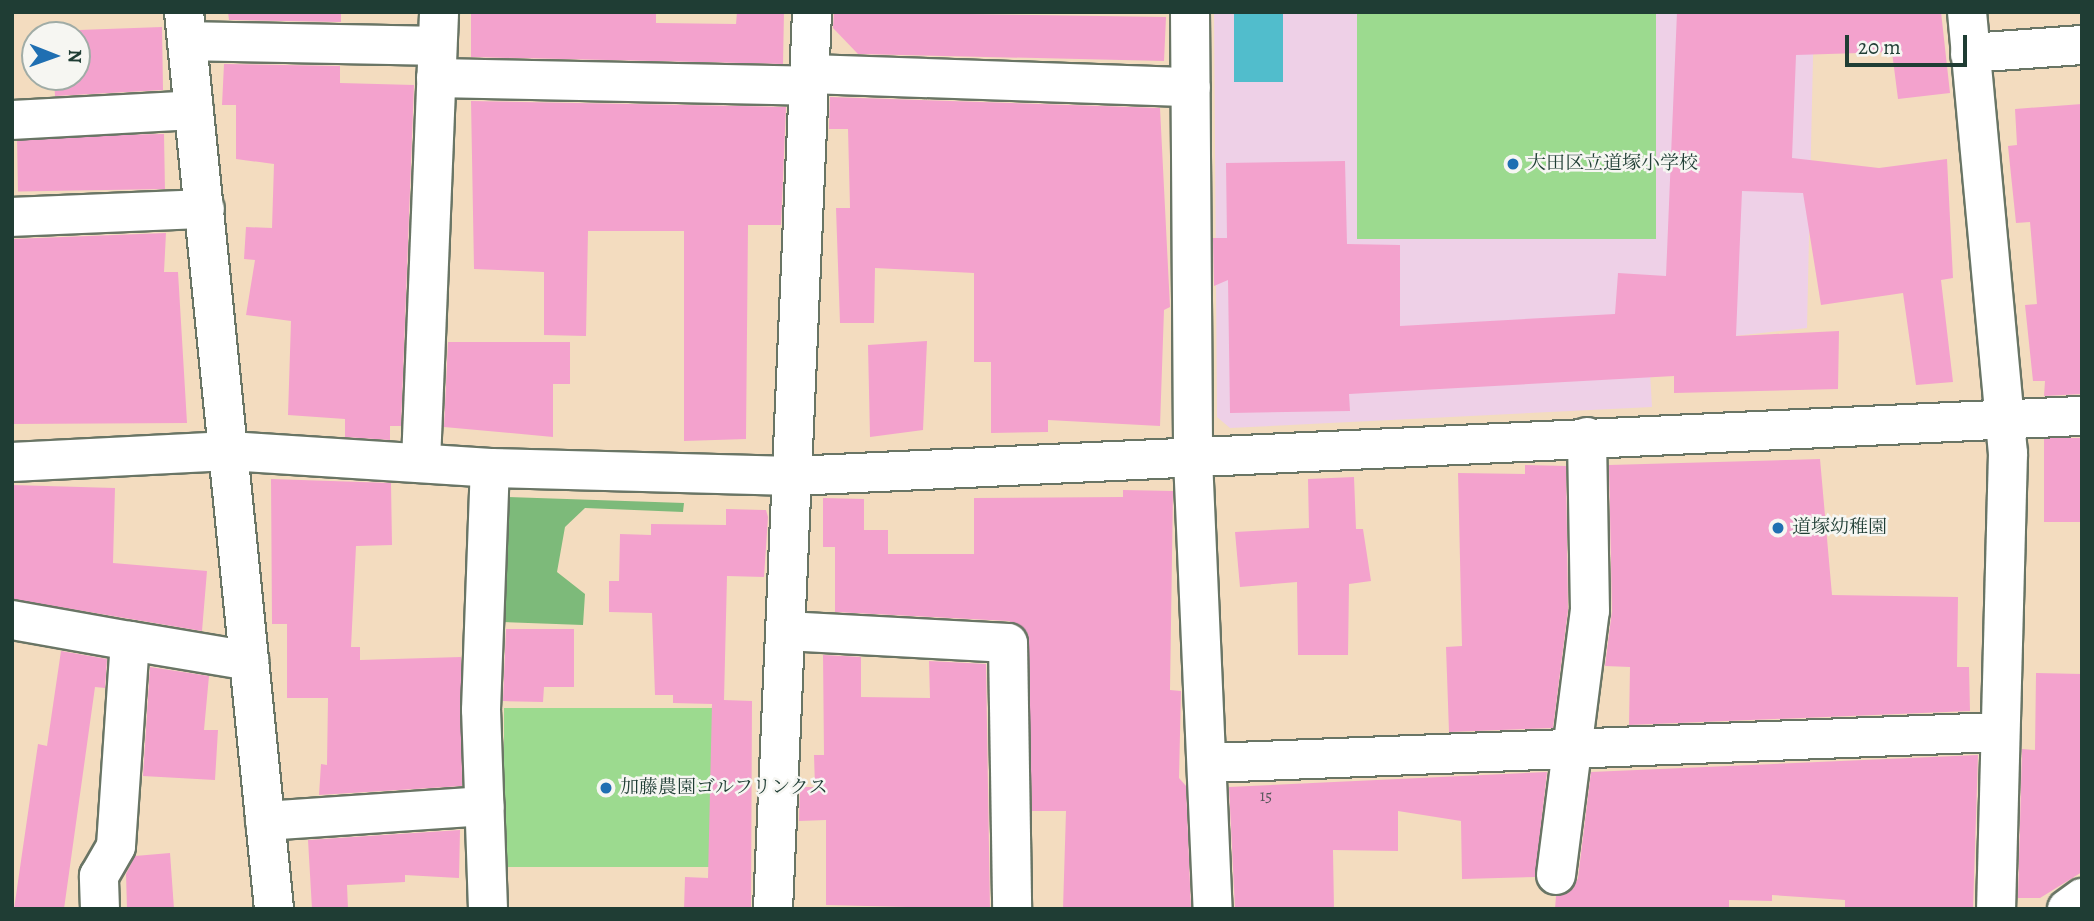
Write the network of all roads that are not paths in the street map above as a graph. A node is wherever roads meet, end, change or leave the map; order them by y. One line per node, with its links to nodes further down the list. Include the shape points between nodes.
1 (813, 12): 8 (street)
2 (1189, 12): 9 (street)
3 (1966, 12): 7 (street)
4 (185, 26): 6 (street); 10 (street)
5 (2082, 45): 7 (street)
6 (437, 46): 8 (street); 20 (street)
7 (1970, 54): 14 (street)
8 (810, 80): 9 (street); 22 (street)
9 (1191, 86): 18 (street)
10 (194, 110): 11 (street); 12 (street)
11 (12, 120)
12 (205, 209): 13 (street); 17 (street)
13 (12, 217)
14 (2005, 416): 15 (street); 16 (street); 27 (street)
15 (2082, 416)
16 (1587, 438): 18 (street); 28 (street, via 1590,611)
17 (229, 451): 19 (street); 20 (street); 26 (street)
18 (1193, 459): 22 (street); 29 (street)
19 (12, 461)
20 (421, 462): 21 (street)
21 (490, 468): 22 (street); 30 (street)
22 (793, 476): 24 (street)
23 (12, 620): 25 (street)
24 (786, 631): 37 (street); 38 (street, via 1008,643)
25 (130, 641): 26 (street); 34 (street, via 116,846 99,876)
26 (249, 661): 31 (street)
27 (1999, 732): 28 (street); 40 (street)
28 (1574, 754): 29 (street); 32 (street)
29 (1210, 763): 39 (street)
30 (484, 806): 31 (street); 36 (street)
31 (265, 821): 35 (street)
32 (1556, 875)
33 (2082, 898): 41 (street)
34 (100, 909)
35 (274, 909)
36 (488, 909)
37 (773, 909)
38 (1012, 909)
39 (1213, 909)
40 (1996, 909)
41 (2067, 909)

